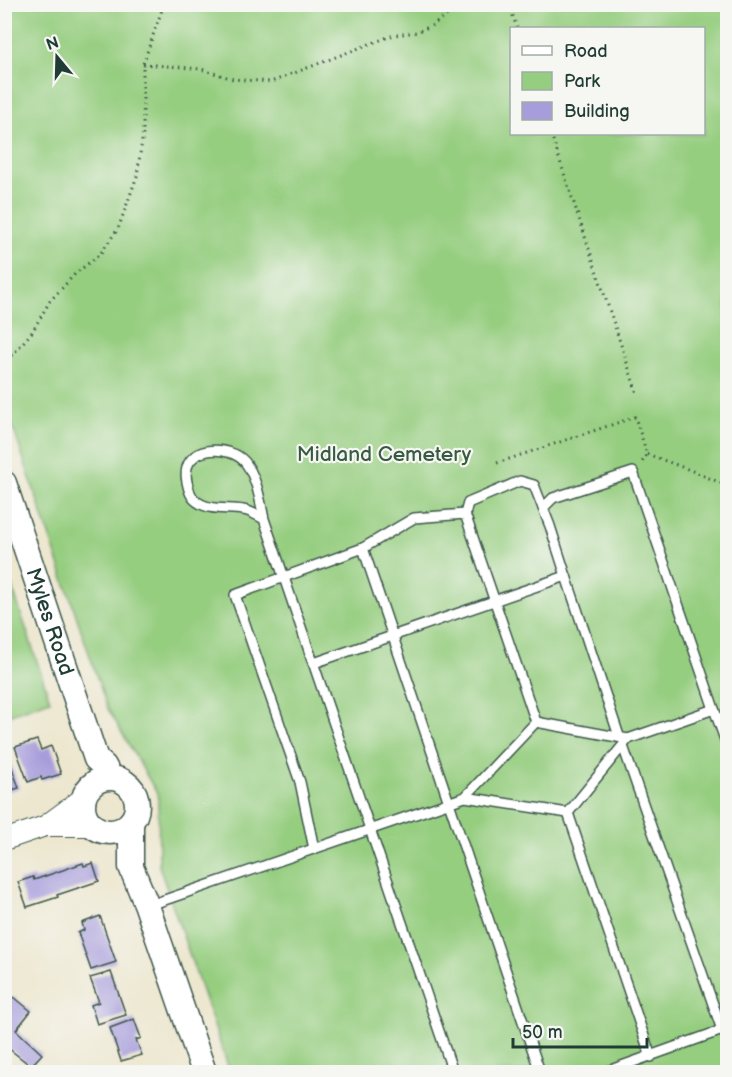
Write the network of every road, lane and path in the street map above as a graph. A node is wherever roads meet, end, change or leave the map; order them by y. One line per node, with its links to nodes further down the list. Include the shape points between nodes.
1 (164, 4): 5 (path)
2 (462, 4): 5 (path, via 417,32 394,35 271,81 233,79 201,69)
3 (509, 4): 4 (path)
4 (517, 27)
5 (143, 64): 7 (path, via 142,144 137,176 118,229 100,254 50,301 32,332)
6 (551, 135): 8 (path)
7 (4, 364)
8 (638, 396)
9 (647, 454): 10 (path, via 635,417); 11 (path); 13 (path)
10 (497, 463)
11 (633, 472): 14 (lane, via 553,498); 23 (lane)
12 (4, 483): 27 (street, Myles Road)
13 (728, 486)
14 (543, 508): 15 (lane, via 534,485 520,481 468,503); 18 (lane)
15 (465, 514): 17 (lane, via 414,518); 20 (lane)
16 (264, 519): 16 (lane, via 244,460 209,450 194,455 187,465 186,477 193,498 203,505 246,510); 19 (lane)
17 (363, 548): 19 (lane); 21 (lane)
18 (566, 576): 20 (lane); 25 (lane)
19 (284, 577): 22 (lane); 36 (lane, via 235,595 300,782)
20 (495, 600): 21 (lane); 24 (lane)
21 (393, 636): 22 (lane); 29 (lane)
22 (314, 663): 34 (lane)
23 (714, 709): 25 (lane); 26 (lane)
24 (536, 722): 25 (lane); 28 (lane)
25 (623, 740): 30 (lane); 39 (lane)
26 (728, 748)
27 (95, 780): 31 (street, Myles Road, via 128,785 136,796 137,809); 32 (street); 33 (street, Myles Road, via 83,813)
28 (465, 797): 29 (lane); 30 (lane)
29 (448, 803): 34 (lane); 43 (lane)
30 (568, 813): 40 (lane)
31 (131, 822): 33 (street, via 121,830); 37 (street, Myles Road)
32 (45, 826): 33 (street); 35 (street)
33 (98, 829): 37 (street, Myles Road)
34 (370, 830): 36 (lane); 42 (lane)
35 (4, 840)
36 (314, 849): 38 (lane)
37 (131, 867): 38 (street, Myles Road)
38 (147, 906): 41 (street, Myles Road)
39 (725, 1029): 40 (lane)
40 (651, 1057): 44 (lane)
41 (204, 1072)
42 (453, 1072)
43 (540, 1072)
44 (605, 1072)

